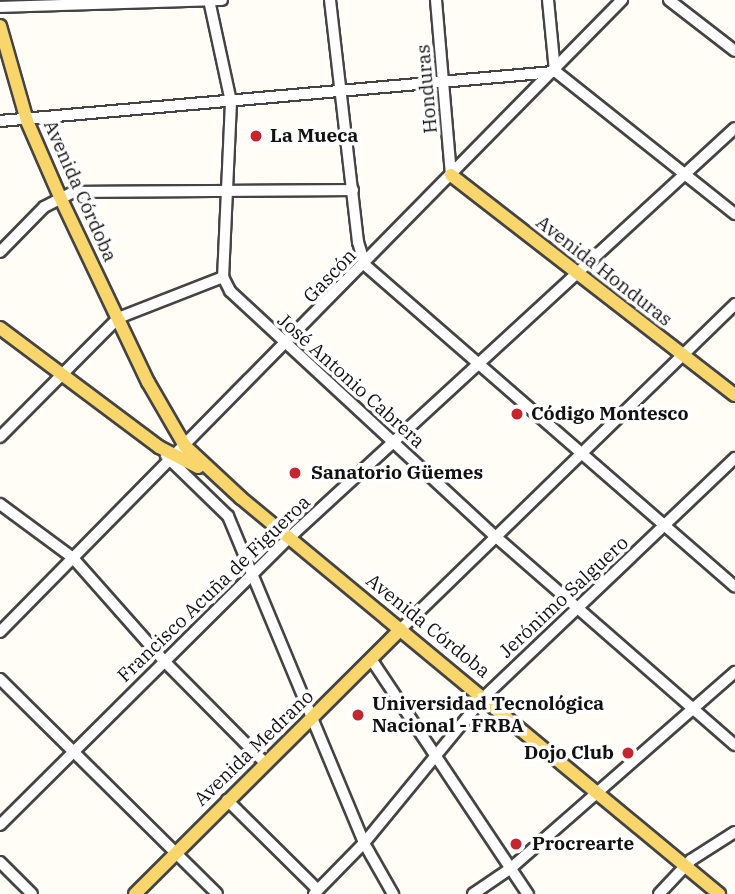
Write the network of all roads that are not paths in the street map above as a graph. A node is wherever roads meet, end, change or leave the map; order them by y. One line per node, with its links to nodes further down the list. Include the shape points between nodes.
1 (209, 0): 2 (street); 8 (street); 15 (street)
2 (222, 0)
3 (330, 0): 14 (street)
4 (436, 0): 13 (street, Honduras)
5 (548, 0): 12 (street)
6 (622, 0): 12 (street, Gascón)
7 (669, 0): 11 (street)
8 (79, 2): 9 (street)
9 (0, 7)
10 (0, 26): 17 (main road, Avenida Córdoba)
11 (735, 51)
12 (555, 71): 13 (street); 19 (street, Gascón); 20 (street)
13 (445, 83): 14 (street); 19 (street, Honduras)
14 (342, 93): 15 (street); 21 (street)
15 (230, 102): 17 (street); 22 (street)
16 (0, 121): 17 (street)
17 (27, 121): 23 (main road, Avenida Córdoba)
18 (735, 128): 20 (street, Francisco Acuña de Figueroa)
19 (451, 175): 26 (street, Gascón); 27 (main road, Avenida Honduras)
20 (684, 175): 24 (street); 27 (street, Francisco Acuña de Figueroa)
21 (353, 190): 22 (street); 26 (street)
22 (228, 192): 23 (street, via 81,192); 28 (street)
23 (60, 197): 25 (street); 30 (main road, Avenida Córdoba)
24 (735, 215)
25 (0, 252)
26 (365, 265): 32 (street, Gascón); 34 (street)
27 (577, 276): 33 (main road, Avenida Honduras); 34 (street, Francisco Acuña de Figueroa)
28 (223, 277): 30 (street); 32 (street, José Antonio Cabrera, via 230,291)
29 (735, 304): 33 (street)
30 (118, 318): 35 (street); 40 (main road, Avenida Córdoba)
31 (0, 328): 35 (main road)
32 (285, 347): 38 (street, José Antonio Cabrera); 40 (street, Gascón)
33 (682, 355): 36 (main road, Avenida Honduras); 39 (street)
34 (478, 366): 38 (street, Francisco Acuña de Figueroa); 39 (street)
35 (61, 374): 37 (street); 40 (main road, via 159,447)
36 (735, 395)
37 (0, 437)
38 (393, 444): 44 (street, José Antonio Cabrera); 45 (street, Francisco Acuña de Figueroa)
39 (580, 453): 43 (street); 44 (street)
40 (177, 454): 45 (main road, Avenida Córdoba); 46 (street, Gascón); 47 (street, via 223,508)
41 (735, 458): 43 (street, Jerónimo Salguero)
42 (0, 504): 46 (street)
43 (664, 527): 48 (street); 49 (street, Jerónimo Salguero)
44 (495, 536): 49 (street, José Antonio Cabrera); 50 (street)
45 (290, 537): 47 (street, Francisco Acuña de Figueroa); 50 (main road, Avenida Córdoba)
46 (73, 558): 51 (street, Gascón); 53 (street)
47 (253, 574): 53 (street, Francisco Acuña de Figueroa); 58 (street)
48 (735, 587)
49 (578, 608): 56 (street, Jerónimo Salguero); 57 (street, José Antonio Cabrera)
50 (401, 629): 52 (main road, Avenida Medrano); 56 (main road, Avenida Córdoba)
51 (0, 632)
52 (371, 659): 58 (main road, Avenida Medrano); 61 (street)
53 (164, 661): 60 (street, Francisco Acuña de Figueroa); 62 (street)
54 (735, 672): 57 (street)
55 (0, 679): 60 (street)
56 (484, 697): 61 (street, Jerónimo Salguero); 63 (main road, Avenida Córdoba)
57 (694, 709): 59 (street, José Antonio Cabrera); 63 (street)
58 (313, 718): 62 (main road, Avenida Medrano); 67 (street)
59 (735, 745)
60 (74, 752): 65 (street, Francisco Acuña de Figueroa); 68 (street)
61 (437, 754): 67 (street, Jerónimo Salguero); 71 (street)
62 (265, 763): 64 (main road, Avenida Medrano)
63 (597, 793): 70 (main road, Avenida Córdoba); 71 (street)
64 (228, 800): 68 (main road, Avenida Medrano); 72 (street)
65 (0, 825)
66 (735, 832): 70 (street)
67 (364, 843): 72 (street, Jerónimo Salguero); 76 (street)
68 (175, 853): 74 (main road, Avenida Medrano); 75 (street)
69 (0, 862): 73 (street)
70 (685, 865): 79 (street); 80 (main road, Avenida Córdoba)
71 (510, 868): 77 (street); 78 (street)
72 (316, 892)
73 (33, 894)
74 (135, 894)
75 (217, 894)
76 (393, 894)
77 (472, 894)
78 (528, 894)
79 (659, 894)
80 (719, 894)

